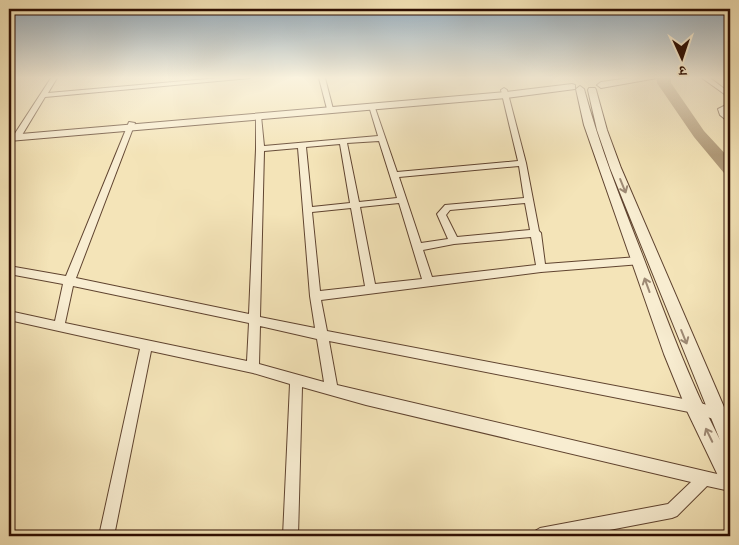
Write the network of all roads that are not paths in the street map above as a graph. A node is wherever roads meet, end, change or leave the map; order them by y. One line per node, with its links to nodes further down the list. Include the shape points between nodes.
1 (37, 103): 14 (street)
2 (329, 103): 10 (street)
3 (372, 103): 10 (street)
4 (396, 103): 9 (street)
5 (508, 103): 19 (street)
6 (586, 103): 28 (street, via 590,125)
7 (591, 103): 44 (street, one-way to 44, via 608,152)
8 (730, 105): 12 (street, via 721,109)
9 (372, 106): 10 (street); 15 (street)
10 (330, 107): 11 (street); 13 (street)
11 (258, 116): 13 (street); 18 (street)
12 (730, 121)
13 (130, 125): 14 (street); 32 (street)
14 (13, 135)
15 (383, 138): 16 (street); 20 (street)
16 (343, 142): 17 (street); 23 (street)
17 (302, 145): 18 (street); 24 (street)
18 (260, 149): 36 (street)
19 (522, 164): 20 (street); 22 (street)
20 (395, 175): 21 (street)
21 (403, 200): 23 (street); 27 (street)
22 (530, 200): 25 (street); 26 (street, via 448,207 441,214)
23 (355, 205): 24 (street); 33 (street)
24 (307, 210): 34 (street)
25 (536, 233): 26 (street); 29 (street)
26 (454, 241): 27 (street)
27 (417, 247): 31 (street)
28 (638, 261): 29 (street); 43 (street, one-way to 28)
29 (541, 268): 31 (street)
30 (9, 270): 32 (street)
31 (428, 281): 33 (street)
32 (70, 282): 36 (street); 37 (street)
33 (371, 288): 34 (street)
34 (315, 296): 38 (street)
35 (9, 316): 37 (street)
36 (255, 319): 38 (street); 40 (street)
37 (58, 326): 39 (street)
38 (323, 335): 42 (street); 43 (street)
39 (146, 346): 40 (street); 49 (street)
40 (253, 368): 41 (street)
41 (296, 380): 42 (street); 50 (street)
42 (332, 390): 46 (street)
43 (694, 407): 44 (street); 47 (street, one-way to 43)
44 (724, 417): 45 (street)
45 (730, 441)
46 (705, 478): 48 (street); 51 (street, via 672,512)
47 (730, 479)
48 (730, 484)
49 (106, 536)
50 (290, 536)
51 (540, 536)

